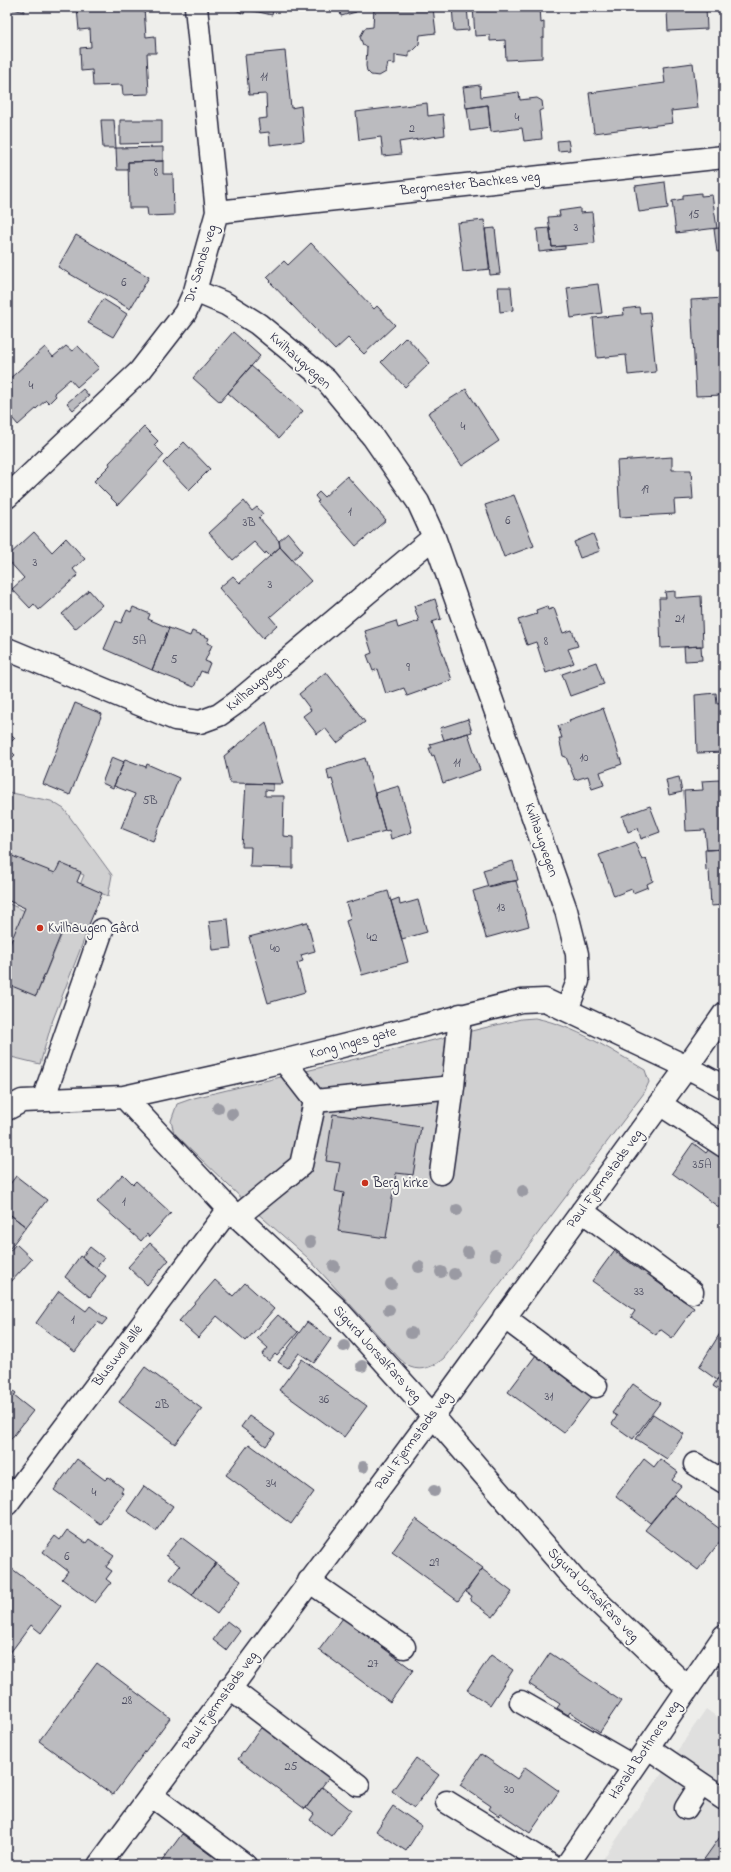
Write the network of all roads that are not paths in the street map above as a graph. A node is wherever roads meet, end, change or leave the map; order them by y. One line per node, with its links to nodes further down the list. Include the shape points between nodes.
1 (196, 7): 3 (street, Dr. Sands veg)
2 (724, 157): 3 (street, Bergmester Bachkes veg)
3 (217, 212): 4 (street, Dr. Sands veg)
4 (195, 291): 5 (street, Dr. Sands veg, via 185,313 140,370); 6 (street, Kvilhaugvegen, via 226,304 258,324 326,380 373,437 418,502)
5 (7, 497)
6 (434, 537): 7 (street, Kvilhaugvegen, via 236,703 219,715 200,722 175,719); 9 (street, Kvilhaugvegen, via 566,910 577,954 578,980)
7 (7, 649)
8 (102, 930): 17 (street)
9 (567, 1010): 11 (street, Kong Inges gate, via 545,1000 521,1001); 13 (street, Kong Inges gate)
10 (724, 1014): 13 (street, Paul Fjermstads veg)
11 (460, 1015): 12 (street, Kong Inges gate); 14 (street)
12 (284, 1061): 16 (street, Kong Inges gate); 18 (street)
13 (687, 1067): 15 (street, Kong Inges gate); 19 (street, Paul Fjermstads veg)
14 (453, 1087): 18 (street); 22 (street)
15 (724, 1087)
16 (124, 1097): 17 (street, Kong Inges gate); 24 (street, Sigurd Jorsalfars veg)
17 (43, 1100): 20 (street, Kong Inges gate, via 22,1101)
18 (315, 1101): 24 (street, Blusuvoll allé, via 301,1164)
19 (660, 1104): 21 (street); 23 (street, Paul Fjermstads veg)
20 (7, 1109)
21 (724, 1146)
22 (441, 1173)
23 (582, 1211): 25 (street); 26 (street, Paul Fjermstads veg)
24 (233, 1213): 28 (street, Sigurd Jorsalfars veg, via 336,1308); 31 (street, Blusuvoll allé)
25 (692, 1292)
26 (504, 1317): 27 (street); 28 (street, Paul Fjermstads veg)
27 (596, 1386)
28 (433, 1416): 32 (street, Paul Fjermstads veg); 36 (street, Sigurd Jorsalfars veg, via 574,1579)
29 (695, 1464): 30 (street)
30 (724, 1482)
31 (7, 1504)
32 (309, 1581): 34 (street); 35 (street, Paul Fjermstads veg)
33 (724, 1636): 36 (street, Harald Bothners veg)
34 (404, 1647)
35 (230, 1688): 41 (street); 42 (street, Paul Fjermstads veg)
36 (688, 1688): 38 (street, Harald Bothners veg)
37 (521, 1702): 39 (street)
38 (647, 1747): 39 (street, Harald Bothners veg); 40 (street)
39 (634, 1767): 49 (street, Harald Bothners veg)
40 (701, 1784): 43 (street); 45 (street)
41 (358, 1785)
42 (151, 1795): 46 (street, Paul Fjermstads veg); 47 (street)
43 (724, 1799)
44 (447, 1802): 48 (street)
45 (686, 1808)
46 (99, 1865)
47 (245, 1865)
48 (550, 1865)
49 (567, 1865)

